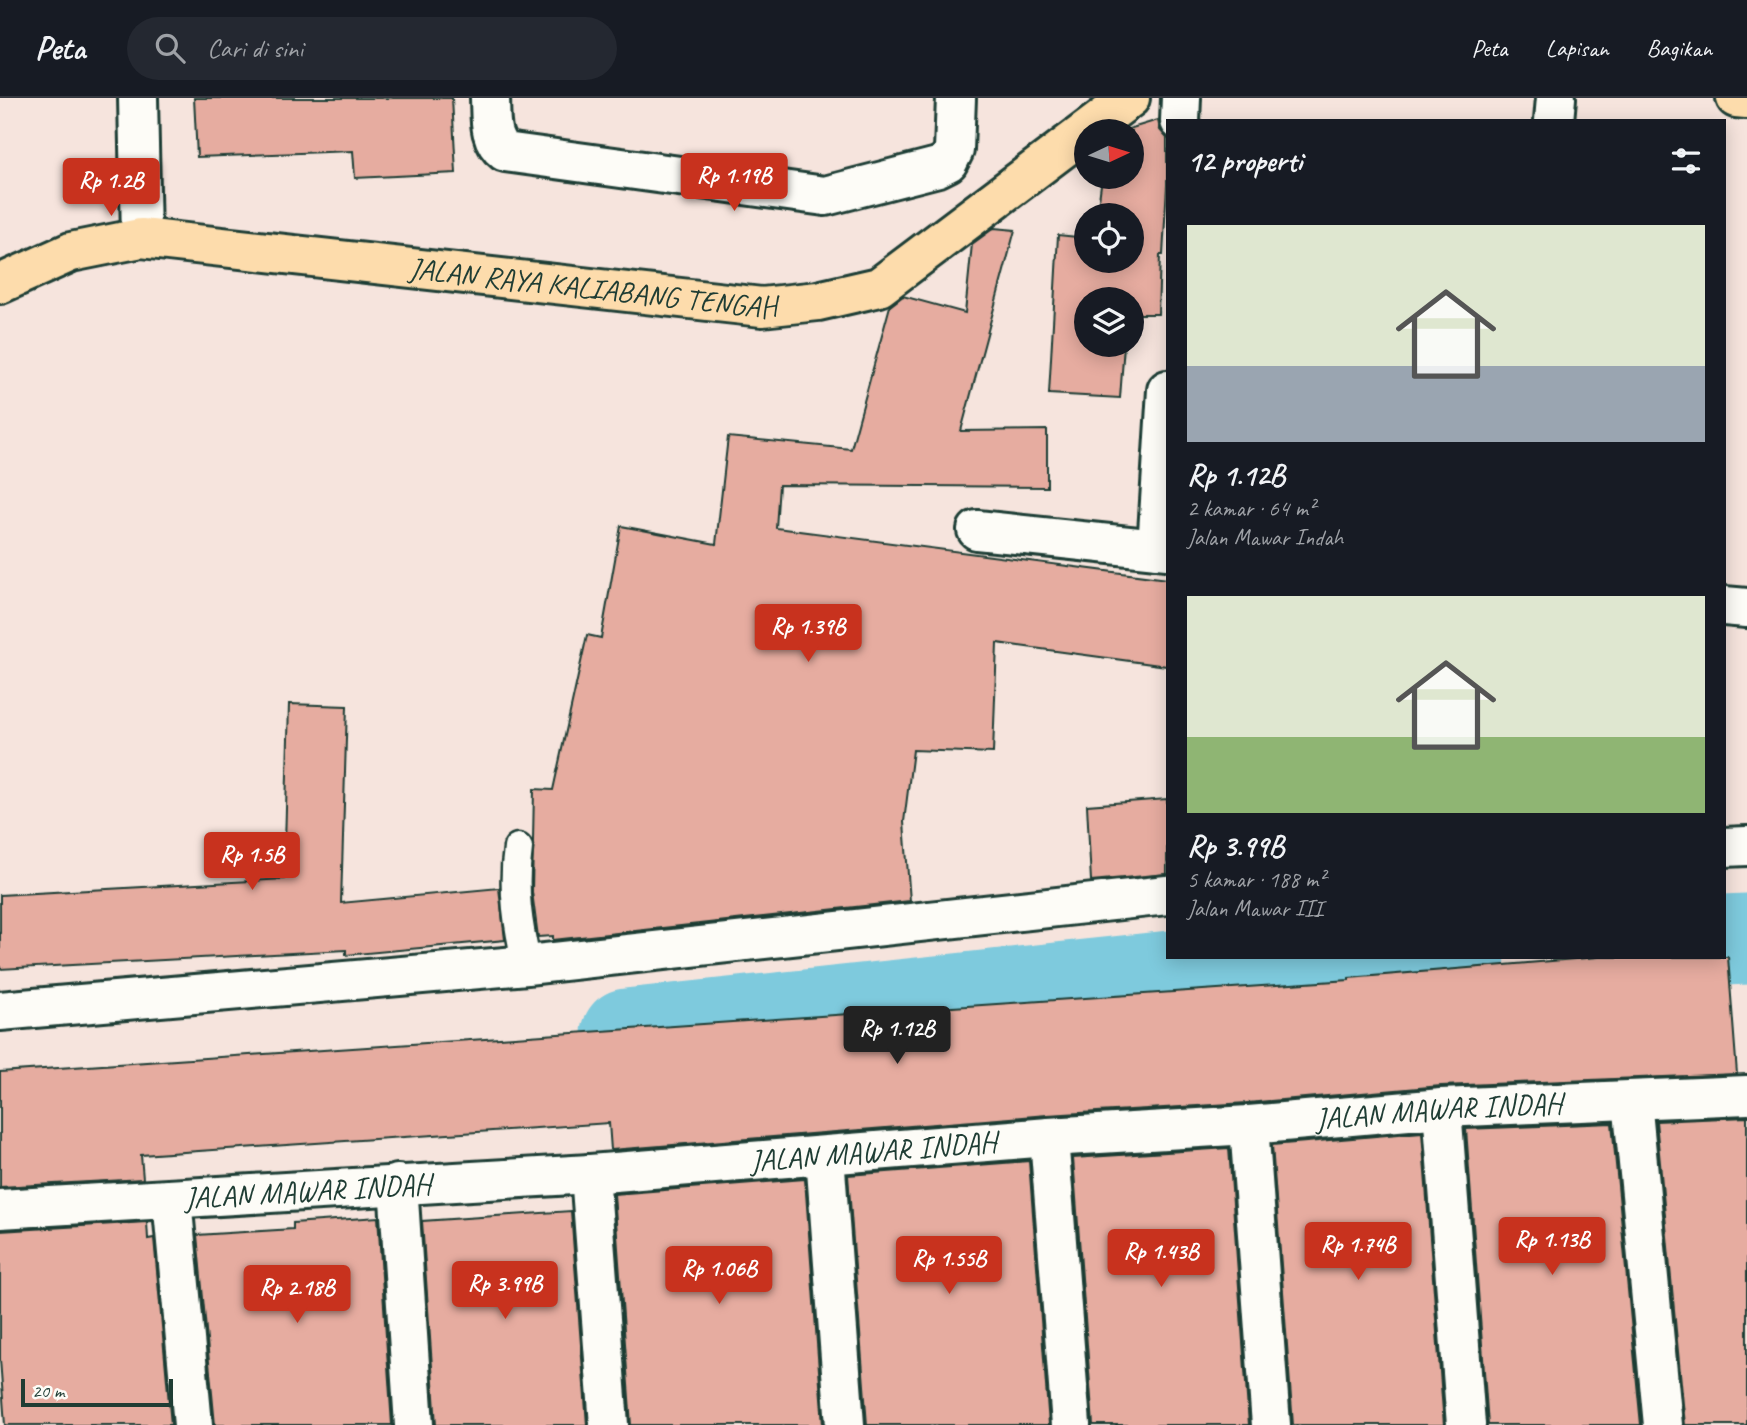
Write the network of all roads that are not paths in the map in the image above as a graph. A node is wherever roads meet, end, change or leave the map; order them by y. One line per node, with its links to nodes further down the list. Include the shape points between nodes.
1 (138, 98): 11 (street)
2 (490, 98): 3 (street, via 492,132 505,152 825,195 948,162 954,150)
3 (956, 98)
4 (1130, 98): 11 (main road, JALAN RAYA KALIABANG TENGAH, via 879,287 818,301 762,307)
5 (1181, 98): 9 (street)
6 (1556, 98): 10 (street)
7 (1735, 98): 8 (main road)
8 (1747, 99)
9 (1180, 119)
10 (1554, 119)
11 (141, 238): 12 (main road, JALAN RAYA KALIABANG TENGAH, via 72,253)
12 (0, 284)
13 (1166, 422): 15 (street)
14 (977, 530): 15 (street)
15 (1162, 549)
16 (1726, 606): 17 (street)
17 (1747, 608)
18 (1747, 846): 19 (street)
19 (1726, 847)
20 (518, 848): 22 (lane, via 514,886)
21 (1166, 895): 22 (street)
22 (527, 965): 23 (street)
23 (0, 1012)
24 (1747, 1095): 25 (street, JALAN MAWAR INDAH)
25 (1632, 1100): 26 (street, JALAN MAWAR INDAH); 41 (street)
26 (1442, 1108): 27 (street, JALAN MAWAR INDAH); 40 (street)
27 (1249, 1125): 28 (street, JALAN MAWAR INDAH); 39 (street)
28 (1049, 1137): 29 (street, JALAN MAWAR INDAH); 38 (street)
29 (825, 1156): 30 (street, JALAN MAWAR INDAH); 37 (street)
30 (590, 1174): 31 (street, JALAN MAWAR INDAH); 36 (street)
31 (398, 1184): 32 (street, JALAN MAWAR INDAH); 35 (street)
32 (172, 1199): 33 (street, JALAN MAWAR INDAH); 34 (street)
33 (0, 1209)
34 (192, 1425)
35 (414, 1425)
36 (609, 1425)
37 (845, 1425)
38 (1071, 1425)
39 (1271, 1425)
40 (1466, 1425)
41 (1663, 1425)

